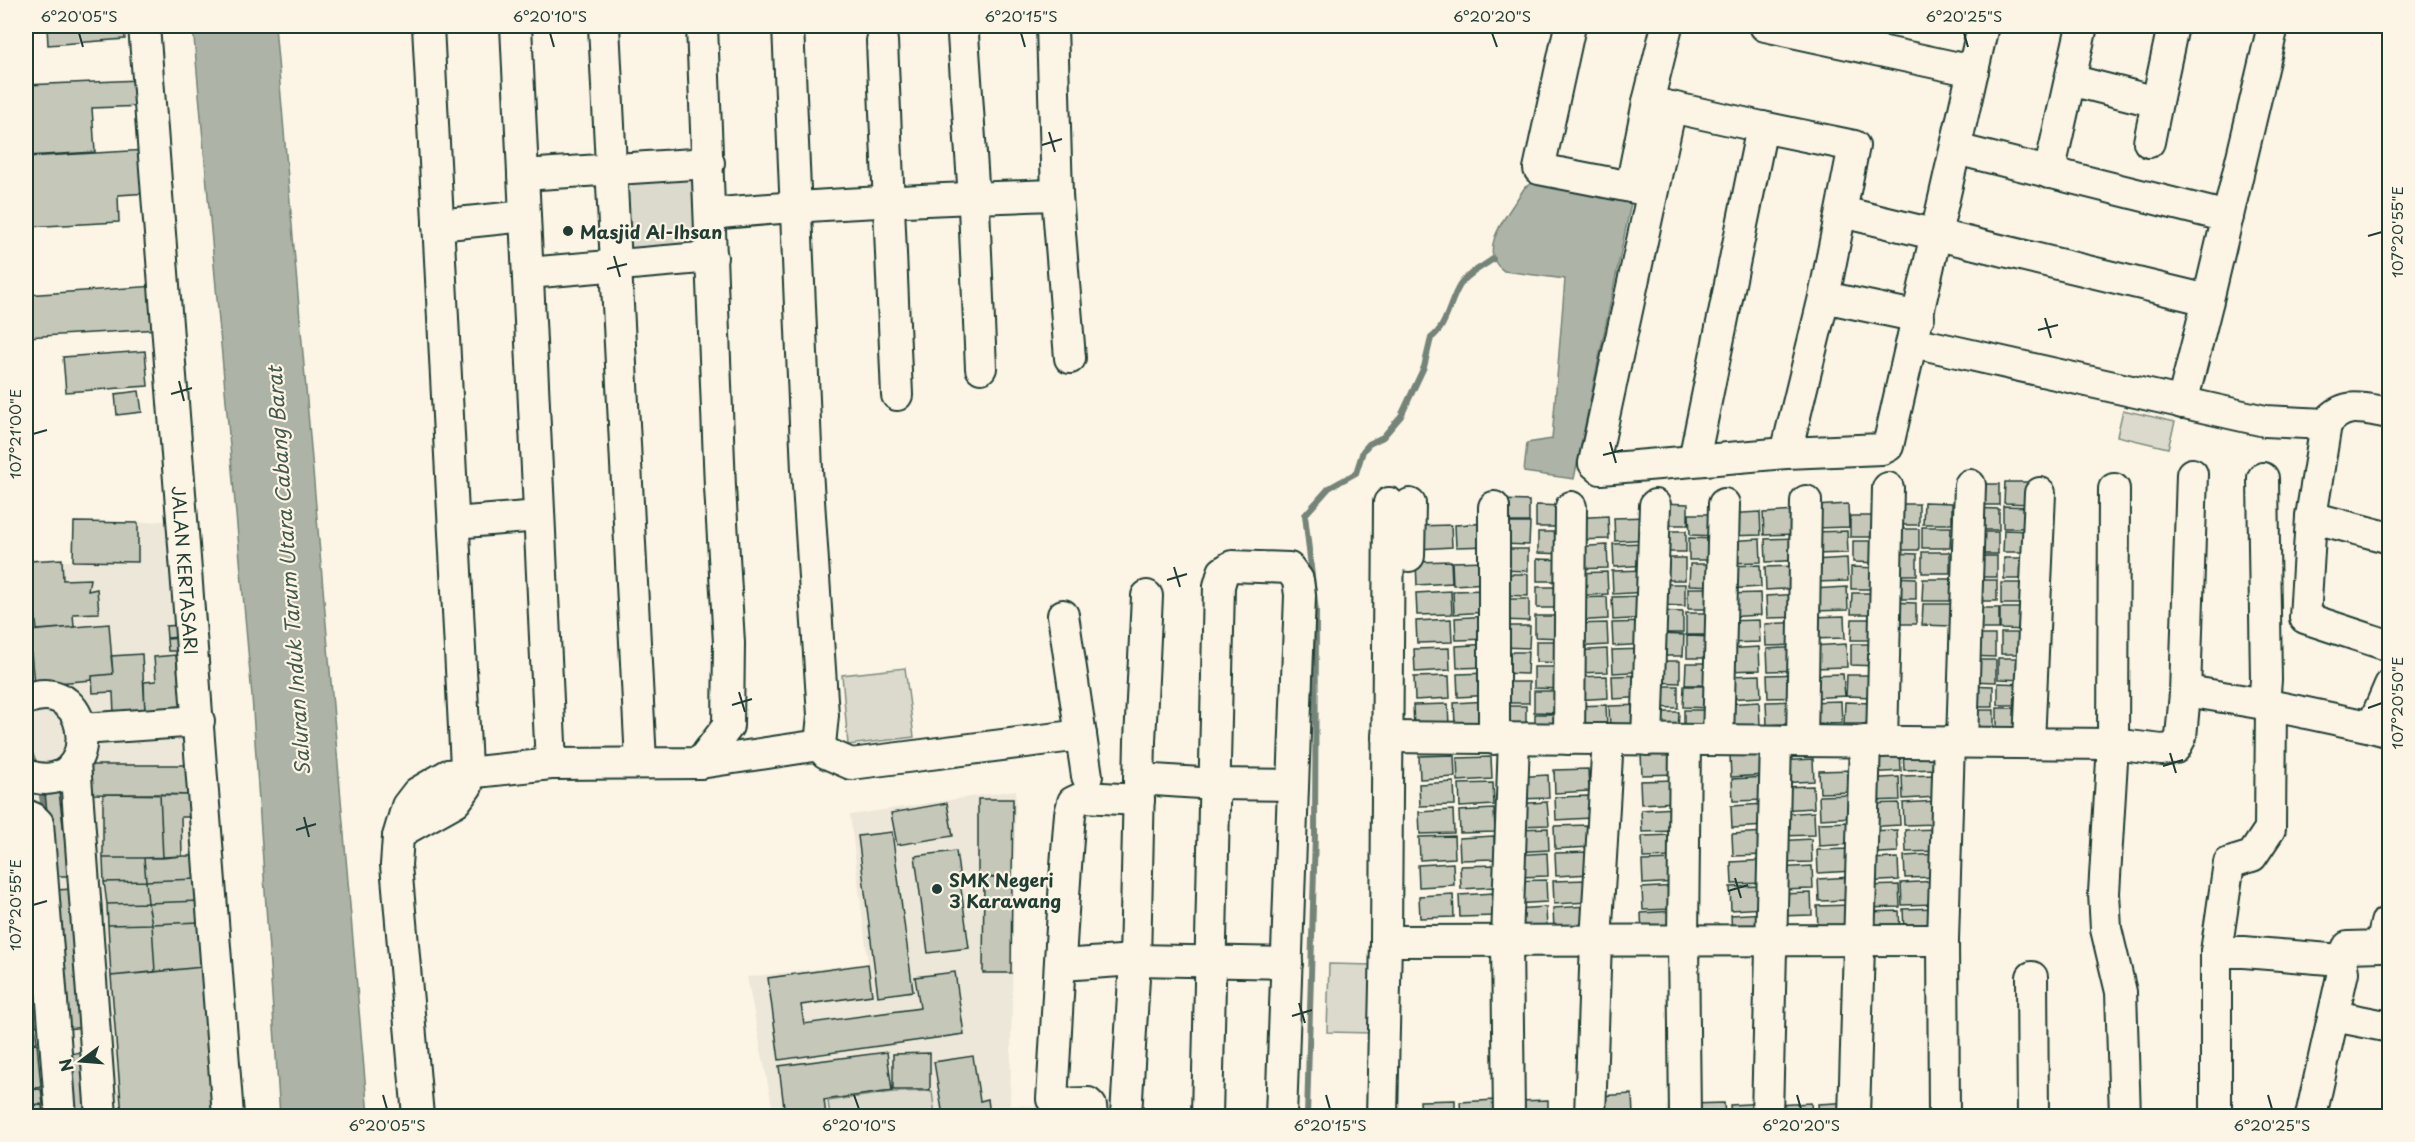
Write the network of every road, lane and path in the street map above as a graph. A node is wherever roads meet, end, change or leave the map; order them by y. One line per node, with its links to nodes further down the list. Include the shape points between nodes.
1 (144, 26): 77 (street, JALAN KERTASARI)
2 (428, 26): 37 (street)
3 (516, 26): 27 (street)
4 (604, 26): 25 (street)
5 (702, 26): 24 (street)
6 (788, 26): 32 (street)
7 (1052, 26): 29 (street)
8 (1570, 26): 28 (street, via 1539,168)
9 (1667, 26): 20 (street)
10 (1766, 26): 17 (street)
11 (1983, 26): 17 (street)
12 (2082, 26): 18 (street)
13 (2173, 26): 19 (street)
14 (2273, 26): 36 (street)
15 (963, 35): 30 (street)
16 (882, 41): 31 (street)
17 (1973, 71): 23 (street)
18 (2070, 80): 19 (street); 26 (street)
19 (2157, 102): 22 (street)
20 (1660, 104): 21 (street); 28 (street)
21 (1762, 127): 33 (street, via 1854,146); 52 (street)
22 (2149, 142)
23 (1956, 149): 26 (street); 38 (street)
24 (709, 162): 25 (street); 34 (street)
25 (611, 169): 27 (street); 40 (street)
26 (2049, 172): 36 (street)
27 (523, 175): 35 (street)
28 (1643, 190): 52 (street, via 1594,463 1602,469)
29 (1057, 195): 30 (street); 45 (street)
30 (974, 198): 31 (street); 46 (street)
31 (888, 201): 32 (street); 47 (street)
32 (795, 206): 34 (street); 93 (street, via 823,715)
33 (1842, 212): 38 (street); 42 (street)
34 (710, 214): 39 (street)
35 (525, 216): 37 (street); 41 (street)
36 (2228, 217): 43 (street)
37 (438, 225): 67 (street)
38 (1938, 233): 43 (street); 44 (street)
39 (712, 257): 40 (street); 96 (street, via 729,643 728,726)
40 (615, 265): 41 (street); 94 (street)
41 (528, 273): 65 (street)
42 (1824, 297): 44 (street); 51 (street)
43 (2208, 300): 48 (street)
44 (1916, 329): 48 (street); 51 (street, via 1888,446)
45 (1070, 358)
46 (981, 368)
47 (897, 395)
48 (2182, 403): 50 (street, via 2265,421)
49 (2390, 413): 50 (street, via 2349,407 2335,413)
50 (2326, 424): 66 (street)
51 (1786, 453): 52 (street)
52 (1694, 460)
53 (2192, 474): 74 (street)
54 (2263, 478): 76 (street, via 2266,680)
55 (1970, 485): 90 (street)
56 (1888, 488): 89 (street)
57 (2114, 489): 92 (street)
58 (2040, 493): 91 (street)
59 (1806, 501): 88 (street)
60 (1400, 504): 81 (street)
61 (1724, 504): 87 (street)
62 (1655, 505): 85 (street)
63 (1494, 507): 82 (street)
64 (1571, 507): 83 (street)
65 (539, 516): 67 (street); 97 (street)
66 (2311, 518): 68 (street); 71 (street)
67 (454, 523): 98 (street)
68 (2390, 538)
69 (1147, 596): 103 (street)
70 (1063, 615): 80 (street)
71 (2305, 618): 72 (street); 76 (street, via 2300,628 2280,628)
72 (2390, 646)
73 (2390, 685): 79 (street)
74 (2185, 693): 76 (street); 92 (street, via 2181,737 2175,748)
75 (26, 699): 78 (street, via 58,699 70,707)
76 (2271, 705): 79 (street); 115 (street, via 2270,829 2253,856 2229,863)
77 (199, 721): 78 (street); 128 (street, JALAN KERTASARI)
78 (82, 729): 95 (street, via 83,741)
79 (2381, 729)
80 (1081, 735): 93 (street, via 851,764 826,753); 100 (street)
81 (1397, 738): 82 (street); 108 (street)
82 (1504, 739): 83 (street); 112 (street)
83 (1569, 739): 84 (street)
84 (1608, 739): 85 (street); 113 (street)
85 (1647, 740): 86 (street)
86 (1685, 740): 87 (street); 114 (street)
87 (1718, 741): 88 (street)
88 (1789, 741): 89 (street); 109 (street)
89 (1873, 742): 90 (street); 110 (street)
90 (1956, 742): 91 (street); 111 (street)
91 (2029, 743): 92 (street)
92 (2113, 744): 143 (street, via 2104,893 2106,929 2121,992)
93 (820, 746): 96 (street)
94 (641, 762): 96 (street); 97 (street)
95 (75, 763): 99 (street, via 58,776 36,779); 105 (street)
96 (700, 763)
97 (551, 764): 98 (street)
98 (467, 773): 129 (street, via 448,775 417,793 406,806 398,837 396,865)
99 (26, 775)
100 (1087, 776)
101 (1215, 784): 102 (street); 102 (street, via 1219,586 1223,573 1233,566 1289,568 1298,580); 103 (street); 118 (street)
102 (1293, 785): 119 (street)
103 (1139, 789): 116 (street); 120 (street, via 1073,802 1063,891)
104 (26, 815): 106 (street, via 38,823)
105 (82, 882): 106 (street); 124 (street)
106 (42, 886): 125 (street)
107 (2390, 922): 117 (street, via 2386,923 2381,946 2348,947)
108 (1396, 940): 112 (street); 134 (street); 135 (street)
109 (1770, 940): 110 (street); 114 (street); 139 (street)
110 (1858, 940): 111 (street); 140 (street)
111 (1943, 940): 141 (street)
112 (1506, 941): 113 (street); 136 (street)
113 (1596, 941): 114 (street); 137 (street)
114 (1683, 941): 138 (street)
115 (2216, 952): 117 (street); 144 (street)
116 (1135, 960): 118 (street); 120 (street); 131 (street)
117 (2340, 960): 122 (street, via 2343,972)
118 (1212, 961): 119 (street); 132 (street)
119 (1287, 963): 133 (street)
120 (1061, 965): 130 (street, via 1052,1099 1057,1104 1088,1103)
121 (2032, 977): 142 (street)
122 (2334, 1016): 123 (street); 145 (street)
123 (2390, 1027)
124 (95, 1037): 125 (street); 127 (street)
125 (56, 1042): 126 (street)
126 (61, 1116)
127 (101, 1116)
128 (228, 1116)
129 (418, 1116)
130 (1092, 1116)
131 (1126, 1116)
132 (1207, 1116)
133 (1281, 1116)
134 (1382, 1116)
135 (1400, 1116)
136 (1509, 1116)
137 (1590, 1116)
138 (1685, 1116)
139 (1767, 1116)
140 (1854, 1116)
141 (1944, 1116)
142 (2033, 1116)
143 (2126, 1116)
144 (2216, 1116)
145 (2311, 1116)

